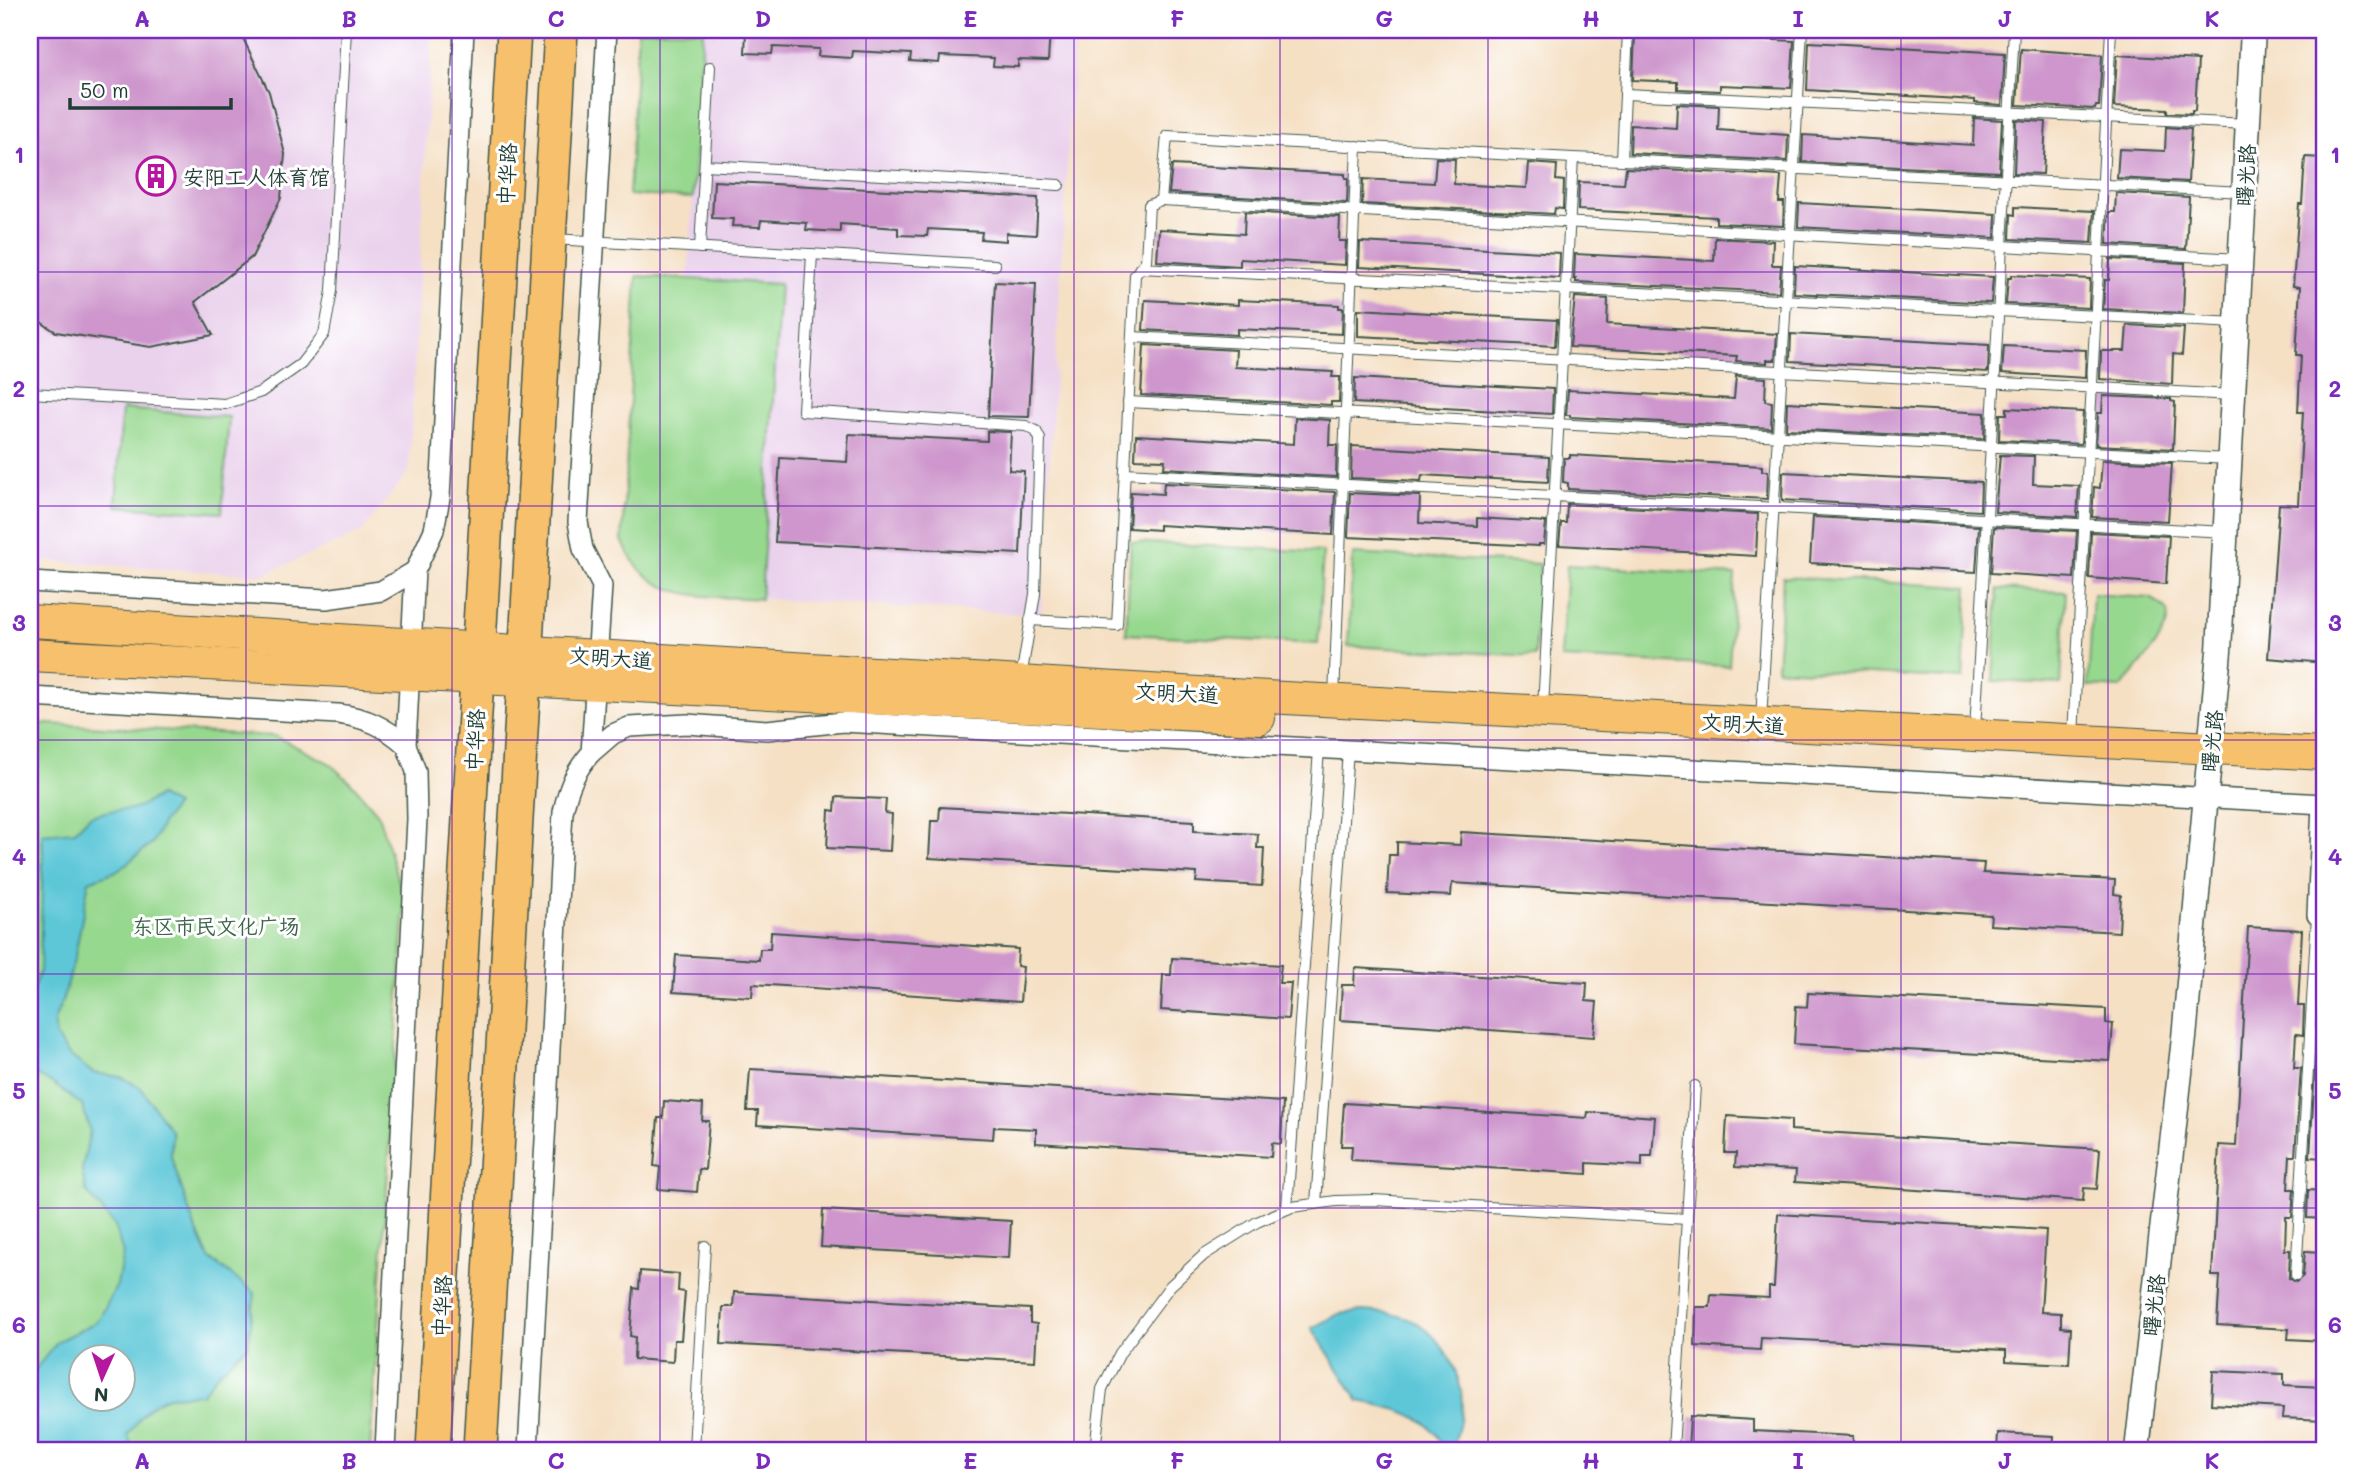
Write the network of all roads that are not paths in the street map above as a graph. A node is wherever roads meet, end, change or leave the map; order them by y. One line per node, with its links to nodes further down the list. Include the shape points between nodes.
1 (346, 30): 51 (lane, via 332,291 324,334 301,364 261,392 225,404)
2 (464, 30): 67 (street, via 440,498 434,530)
3 (514, 30): 73 (highway, 中华路)
4 (561, 30): 30 (highway)
5 (607, 30): 31 (street)
6 (1628, 30): 12 (lane)
7 (1802, 30): 13 (lane)
8 (2014, 30): 14 (lane)
9 (2111, 30): 15 (lane)
10 (2253, 30): 16 (street, 曙光路)
11 (710, 67): 20 (lane)
12 (1625, 94): 13 (lane); 19 (lane)
13 (1797, 102): 14 (lane); 21 (lane)
14 (2010, 113): 15 (lane); 22 (lane)
15 (2107, 117): 16 (lane); 24 (lane)
16 (2248, 124): 25 (street, 曙光路)
17 (1357, 146): 18 (lane); 26 (lane, via 1167,136); 27 (lane)
18 (1573, 158): 19 (lane); 28 (lane)
19 (1622, 160): 21 (lane)
20 (705, 165): 23 (lane); 33 (lane)
21 (1793, 169): 22 (lane); 29 (lane)
22 (2006, 180): 24 (lane); 32 (lane)
23 (1059, 185)
24 (2103, 185): 25 (lane); 34 (lane)
25 (2244, 192): 36 (street, 曙光路)
26 (1161, 200): 27 (lane); 38 (lane, via 1149,205 1146,261)
27 (1354, 210): 28 (lane); 39 (lane)
28 (1570, 222): 29 (lane); 40 (lane)
29 (1790, 234): 32 (lane); 41 (lane)
30 (549, 239): 31 (lane); 74 (highway)
31 (594, 242): 33 (lane); 75 (street, via 578,522 583,550 601,586)
32 (2002, 246): 34 (lane); 42 (lane)
33 (700, 248): 35 (lane)
34 (2099, 252): 36 (lane); 43 (lane)
35 (812, 254): 37 (lane); 69 (lane, via 803,411 1026,426 1036,431 1040,452)
36 (2241, 259): 44 (street, 曙光路)
37 (995, 265)
38 (1140, 268): 39 (lane); 45 (lane, via 1135,275)
39 (1351, 279): 40 (lane); 46 (lane)
40 (1566, 290): 41 (lane); 47 (lane)
41 (1786, 301): 42 (lane); 48 (lane)
42 (1998, 312): 43 (lane); 49 (lane)
43 (2096, 316): 44 (lane); 50 (lane)
44 (2237, 323): 52 (street, 曙光路)
45 (1132, 337): 46 (lane); 53 (lane)
46 (1349, 349): 47 (lane); 54 (lane)
47 (1562, 360): 48 (lane); 55 (lane)
48 (1781, 371): 49 (lane); 56 (lane)
49 (1994, 382): 50 (lane); 57 (lane)
50 (2092, 388): 52 (lane); 58 (lane)
51 (30, 393)
52 (2234, 395): 59 (street, 曙光路)
53 (1128, 402): 54 (lane); 60 (lane)
54 (1346, 413): 55 (lane); 61 (lane)
55 (1559, 424): 56 (lane); 62 (lane)
56 (1777, 435): 57 (lane); 63 (lane)
57 (1991, 446): 58 (lane); 64 (lane)
58 (2089, 451): 59 (lane); 65 (lane)
59 (2230, 459): 66 (street, 曙光路)
60 (1125, 473): 61 (lane); 69 (lane, via 1117,625)
61 (1343, 484): 62 (lane); 78 (lane)
62 (1555, 496): 63 (lane); 79 (lane)
63 (1773, 508): 64 (lane); 80 (lane)
64 (1987, 519): 65 (lane); 81 (lane)
65 (2085, 524): 66 (lane); 82 (lane)
66 (2226, 532): 88 (street, 曙光路)
67 (415, 571): 68 (street, via 381,591 327,599); 72 (street)
68 (30, 582)
69 (1030, 620): 76 (lane)
70 (30, 621): 72 (main road, 文明大道)
71 (30, 655): 72 (main road, 文明大道)
72 (411, 660): 73 (main road, 文明大道); 83 (street)
73 (478, 664): 74 (main road, 文明大道); 98 (highway, 中华路)
74 (525, 666): 75 (main road, 文明大道); 99 (highway)
75 (596, 670): 76 (main road, 文明大道); 86 (street); 88 (main road, 文明大道)
76 (1020, 682): 78 (main road, 文明大道)
77 (30, 697): 83 (street, via 338,713 385,727)
78 (1334, 701): 79 (main road, 文明大道)
79 (1543, 712): 80 (main road, 文明大道)
80 (1760, 724): 81 (main road, 文明大道)
81 (1975, 735): 82 (main road, 文明大道)
82 (2073, 740): 88 (main road, 文明大道)
83 (406, 745): 97 (street, via 416,771 417,819)
84 (1319, 749): 85 (street); 86 (street, via 844,722 767,730 687,724 629,727); 93 (lane)
85 (1348, 750): 88 (street); 92 (lane)
86 (591, 753): 100 (street, via 569,785 564,812)
87 (2324, 754): 88 (main road, 文明大道)
88 (2208, 772): 89 (main road, 文明大道); 104 (street, 曙光路, via 2184,1038)
89 (2323, 795): 90 (street)
90 (2321, 915): 96 (lane)
91 (1695, 1086): 94 (lane)
92 (1316, 1204): 93 (lane); 94 (lane, via 1374,1200)
93 (1287, 1209): 102 (lane, via 1204,1255 1170,1286 1120,1353 1102,1389)
94 (1687, 1219): 103 (lane)
95 (705, 1246): 101 (lane)
96 (2296, 1275)
97 (385, 1450)
98 (433, 1450)
99 (480, 1450)
100 (528, 1450)
101 (694, 1450)
102 (1095, 1450)
103 (1673, 1450)
104 (2137, 1450)

